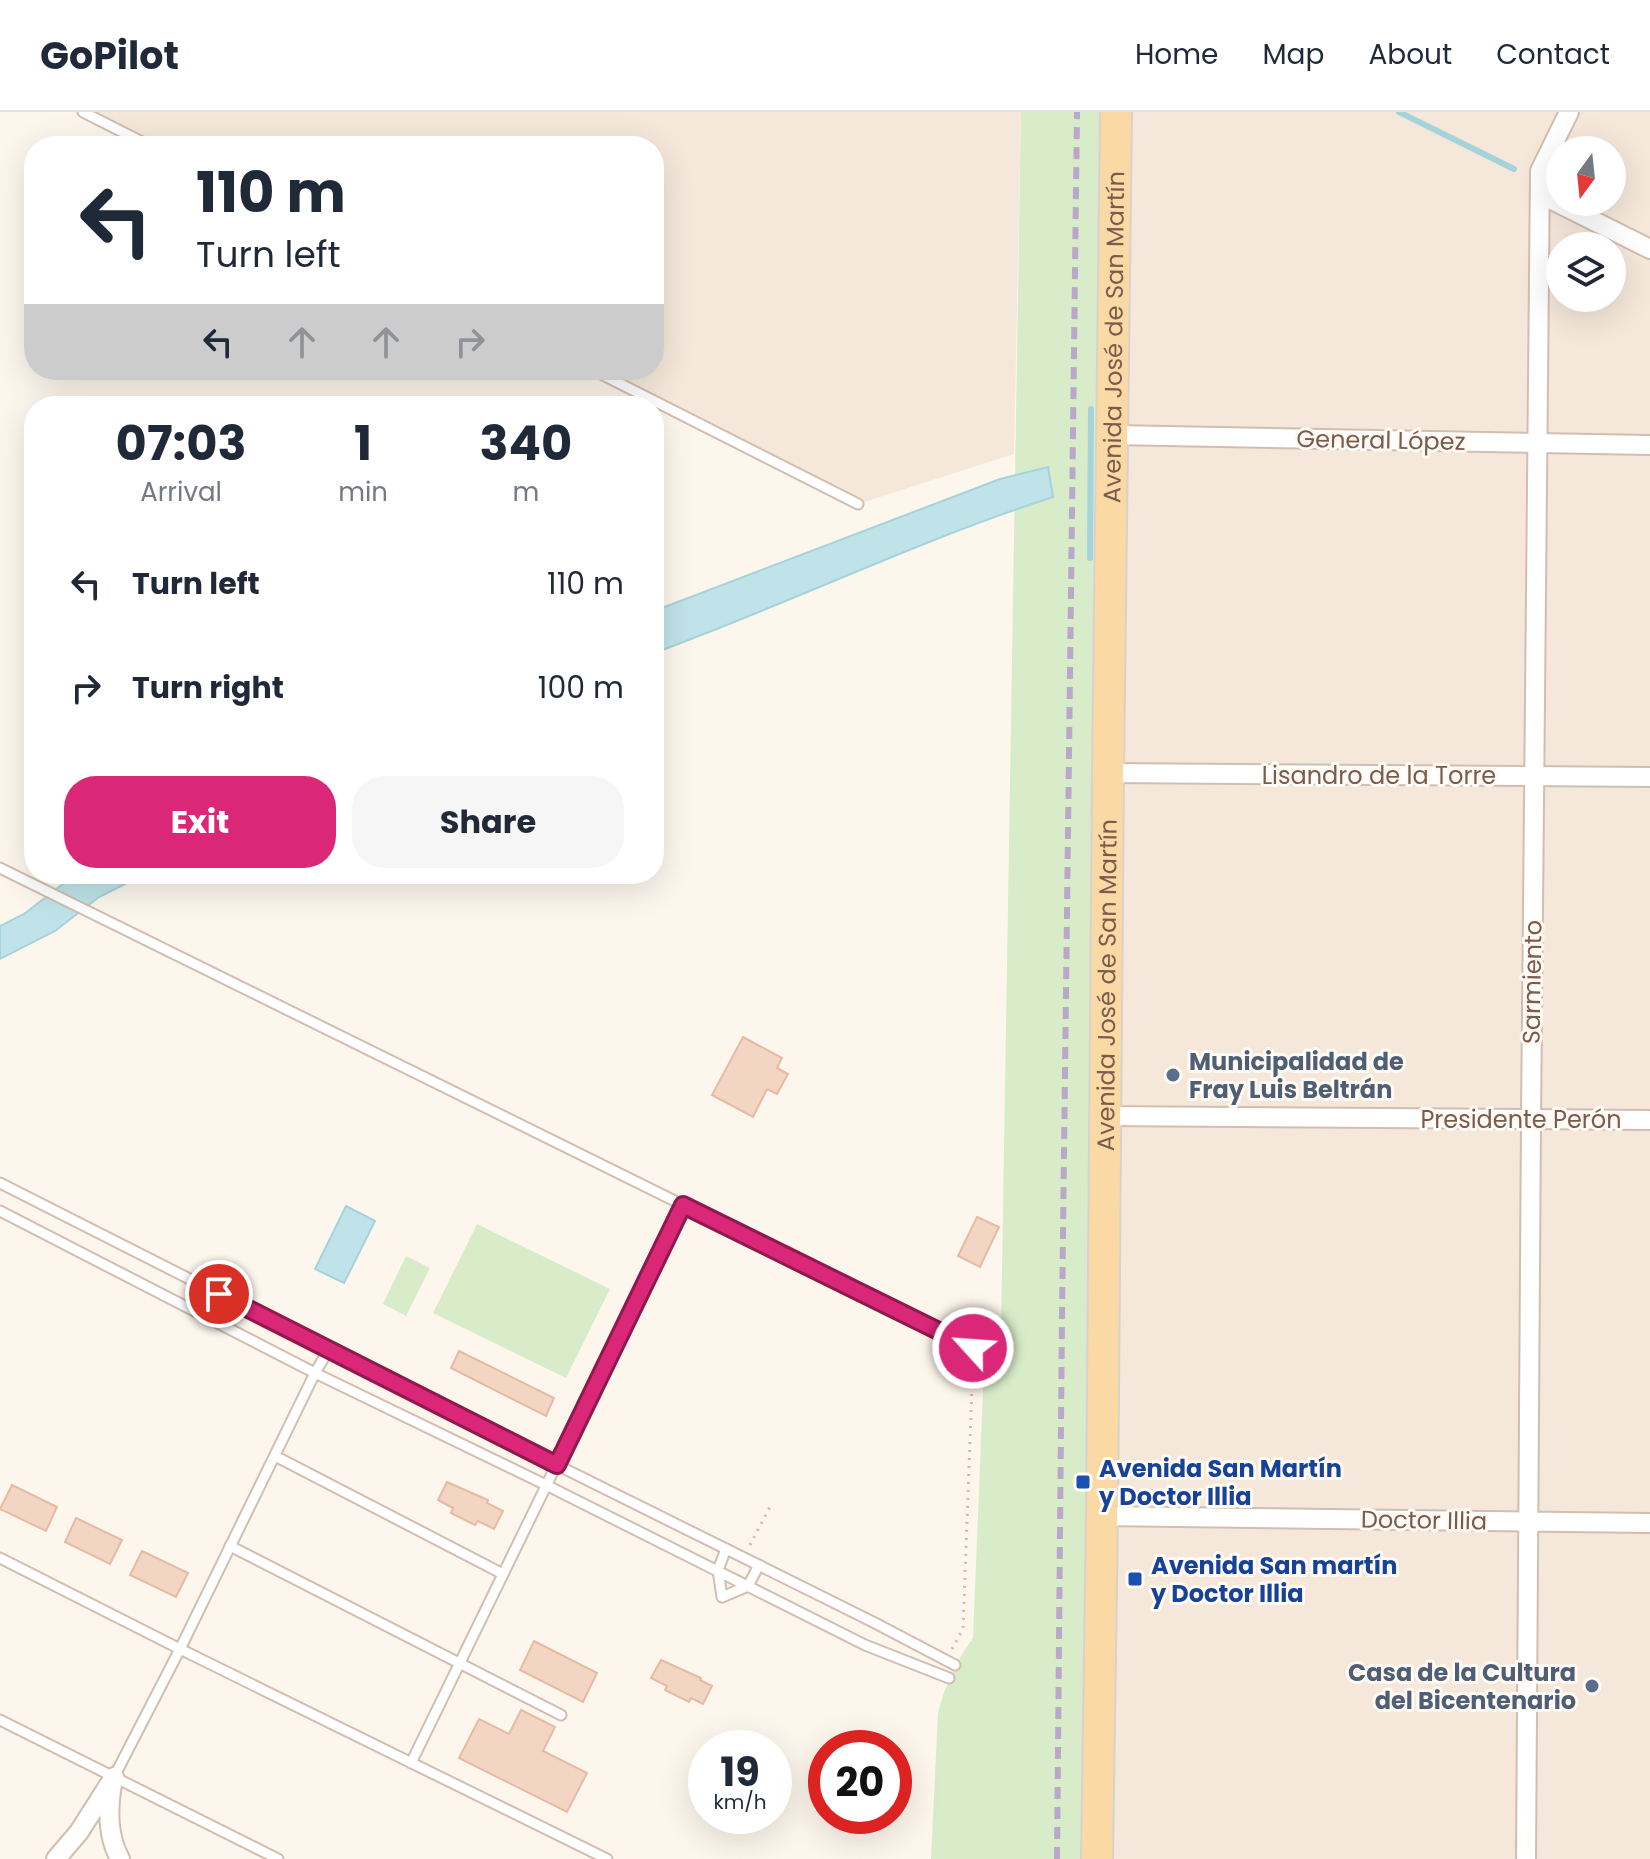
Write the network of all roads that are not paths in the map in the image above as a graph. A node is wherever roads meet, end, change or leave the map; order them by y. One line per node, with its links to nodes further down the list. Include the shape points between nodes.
1 (83, 112): 4 (lane)
2 (1116, 112): 10 (main road, Avenida José de San Martín)
3 (1569, 112): 5 (street, Sarmiento, via 1540,171)
4 (130, 136)
5 (1540, 194): 6 (street); 11 (street, Sarmiento)
6 (1650, 249)
7 (613, 380): 8 (lane)
8 (644, 396)
9 (664, 406): 13 (lane)
10 (1112, 435): 11 (street, General López); 14 (main road, Avenida José de San Martín)
11 (1538, 443): 12 (street, General López); 15 (street, Sarmiento)
12 (1650, 445)
13 (858, 504)
14 (1108, 773): 15 (street, Lisandro de la Torre); 20 (main road, Avenida José de San Martín)
15 (1534, 776): 16 (street, Lisandro de la Torre); 21 (street, Sarmiento)
16 (1650, 777)
17 (0, 868): 18 (lane)
18 (24, 880)
19 (32, 884): 24 (lane)
20 (1105, 1116): 21 (street, Presidente Perón); 32 (main road, Avenida José de San Martín)
21 (1531, 1119): 22 (street, Presidente Perón); 33 (street, Sarmiento)
22 (1650, 1120)
23 (0, 1183): 27 (lane)
24 (683, 1205): 26 (lane); 30 (lane)
25 (0, 1211): 28 (lane)
26 (973, 1348)
27 (329, 1349): 28 (lane); 30 (lane)
28 (315, 1373): 29 (lane); 31 (lane)
29 (275, 1456): 35 (lane); 40 (lane)
30 (557, 1465): 31 (lane); 36 (lane)
31 (546, 1485): 39 (lane); 40 (lane)
32 (1102, 1516): 33 (street, Doctor Illia); 54 (main road, Avenida José de San Martín)
33 (1529, 1522): 34 (street, Doctor Illia); 55 (street, Sarmiento)
34 (1650, 1523)
35 (230, 1546): 42 (lane); 44 (lane)
36 (726, 1549): 38 (lane); 39 (lane)
37 (0, 1558): 42 (lane)
38 (759, 1565): 41 (lane); 43 (lane)
39 (718, 1570): 41 (lane); 41 (lane, via 722,1597)
40 (503, 1574): 44 (lane)
41 (748, 1586): 45 (lane, via 865,1645)
42 (180, 1649): 48 (lane); 49 (lane)
43 (950, 1663)
44 (459, 1664): 46 (lane); 48 (lane)
45 (949, 1678)
46 (561, 1715)
47 (0, 1720): 49 (lane)
48 (411, 1763): 53 (lane)
49 (114, 1777): 50 (street); 51 (street, via 108,1807 112,1844); 52 (lane)
50 (56, 1859)
51 (120, 1859)
52 (278, 1859)
53 (607, 1859)
54 (1097, 1859)
55 (1526, 1859)

